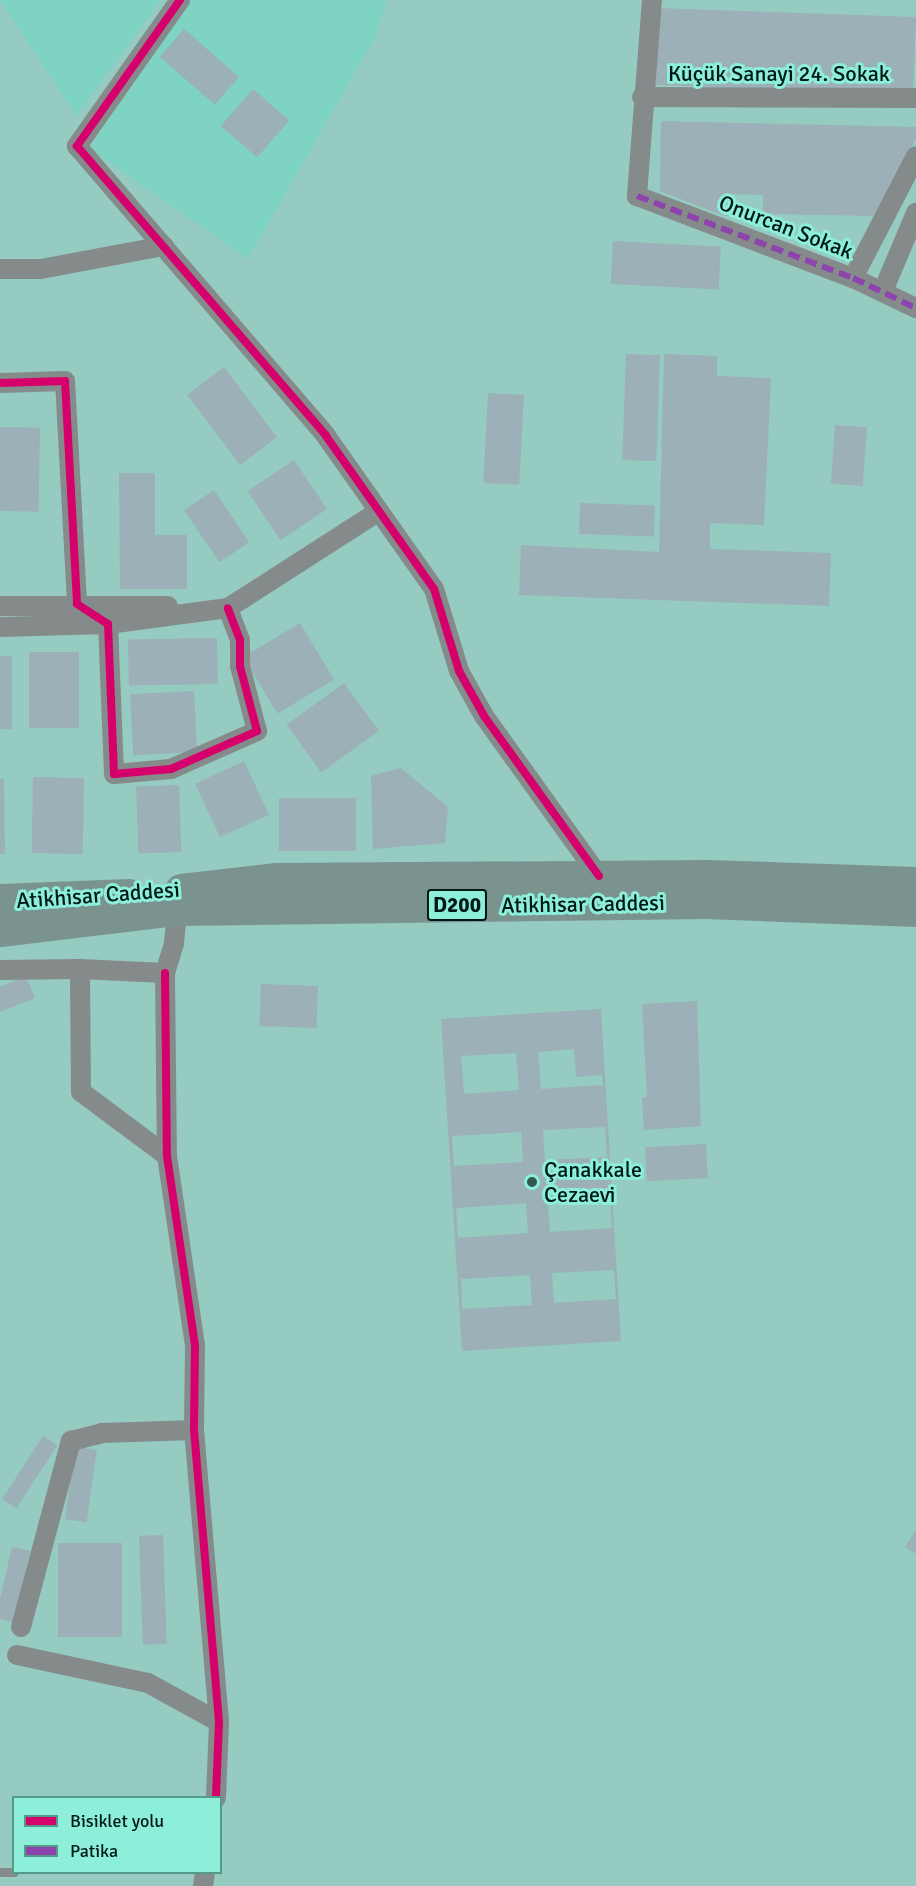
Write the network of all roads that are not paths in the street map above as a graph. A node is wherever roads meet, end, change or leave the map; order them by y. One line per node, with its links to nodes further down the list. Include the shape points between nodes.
1 (180, 0): 7 (street, via 77,146)
2 (652, 0): 3 (street)
3 (642, 97): 4 (street, Küçük Sanayi 24. Sokak); 9 (street, Onurcan Sokak, via 637,196)
4 (916, 98)
5 (916, 156): 9 (street)
6 (916, 213): 10 (street)
7 (164, 246): 8 (street, via 41,269); 13 (street, via 326,436)
8 (0, 269)
9 (853, 278): 10 (street, Onurcan Sokak)
10 (883, 291): 11 (street, Onurcan Sokak)
11 (916, 308)
12 (0, 383): 14 (street, via 65,381)
13 (379, 511): 16 (street); 19 (street, via 434,589 459,671 484,716)
14 (77, 604): 15 (street); 16 (street); 17 (street)
15 (0, 606)
16 (228, 608): 17 (street); 17 (street, via 240,640 240,666 257,731 171,769 114,774)
17 (108, 624): 18 (street)
18 (0, 627)
19 (599, 876): 20 (highway, Atikhisar Caddesi / D200); 21 (highway, Atikhisar Caddesi / D200)
20 (916, 883)
21 (379, 893): 22 (highway, Atikhisar Caddesi / D200, via 276,879 118,897); 23 (highway, Atikhisar Caddesi / D200); 24 (highway, Atikhisar Caddesi / D200)
22 (0, 900)
23 (177, 909): 25 (highway, Atikhisar Caddesi / D200); 28 (street, via 174,944)
24 (916, 910)
25 (0, 930)
26 (80, 969): 27 (street); 28 (street); 29 (street, via 81,1092)
27 (0, 970)
28 (165, 973): 29 (street)
29 (167, 1156): 30 (street, via 195,1346)
30 (194, 1430): 31 (street, via 102,1433 71,1441); 33 (street)
31 (21, 1627)
32 (17, 1655): 33 (street, via 148,1683)
33 (219, 1722): 34 (street)
34 (216, 1796)

